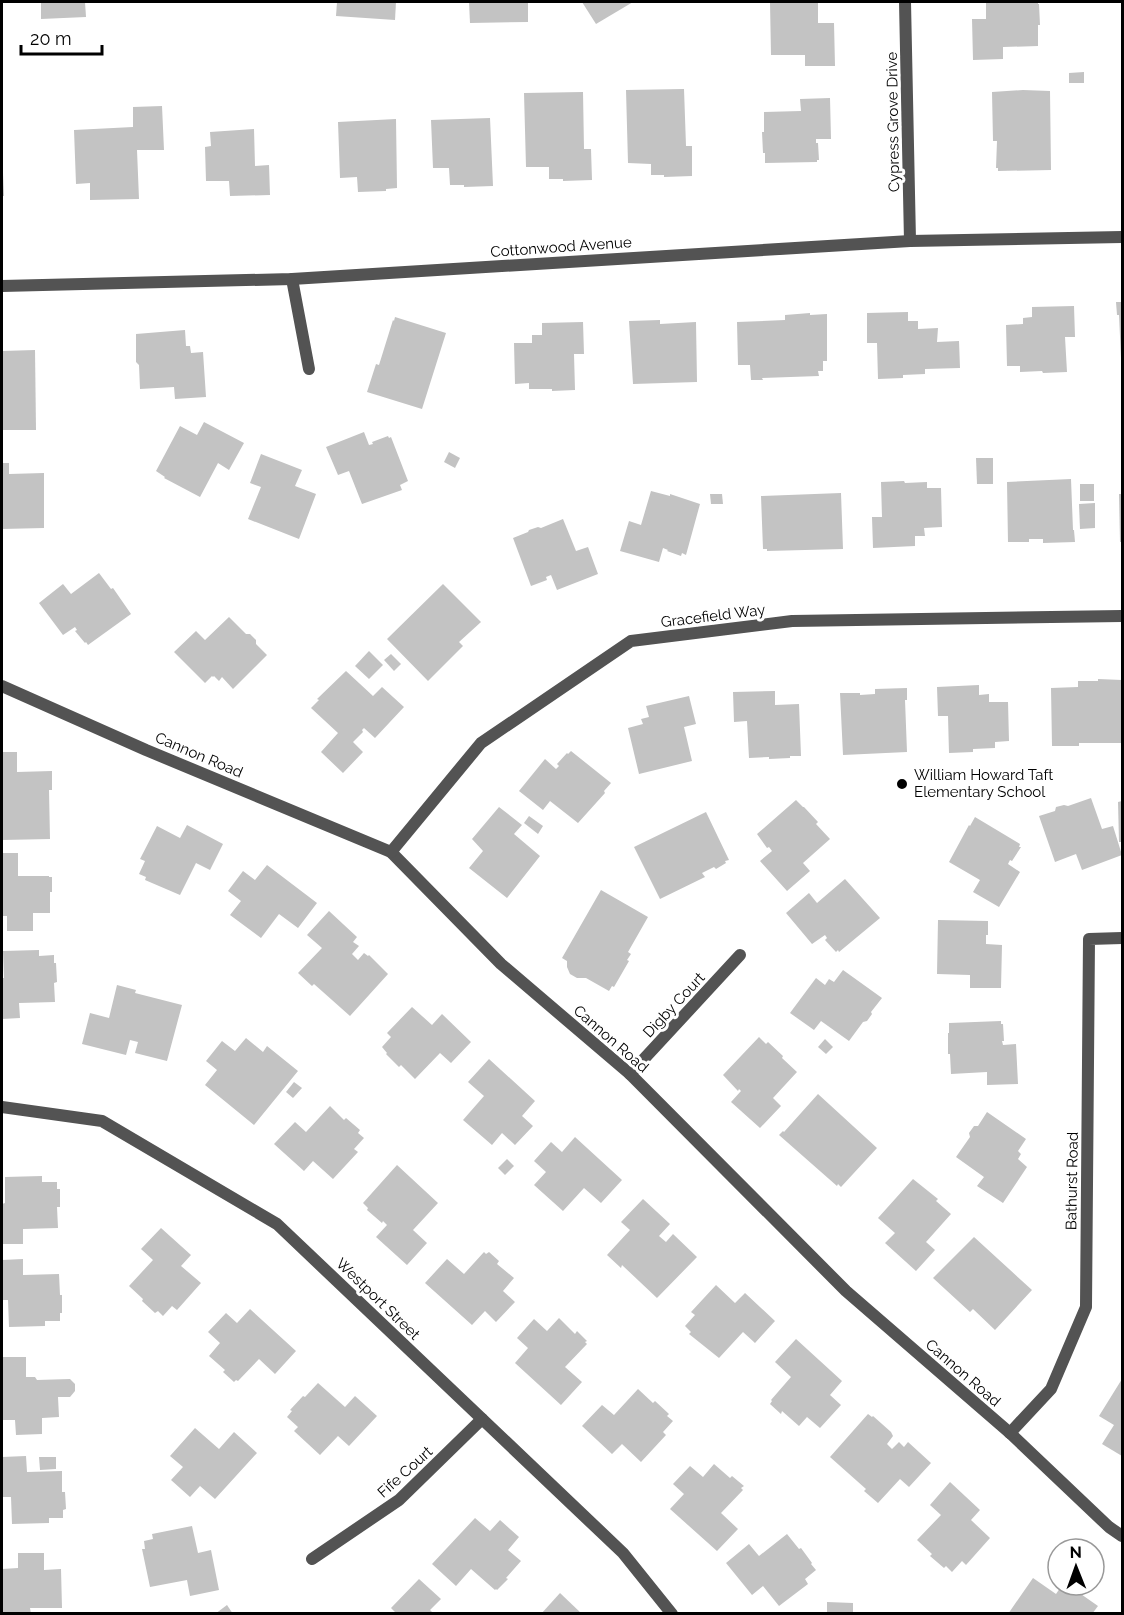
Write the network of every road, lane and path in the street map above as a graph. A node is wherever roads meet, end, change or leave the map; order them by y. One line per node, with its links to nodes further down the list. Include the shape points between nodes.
1 (905, 2): 3 (street, Cypress Grove Drive)
2 (1122, 237): 3 (street, Cottonwood Avenue)
3 (910, 241): 4 (street, Cottonwood Avenue)
4 (292, 279): 5 (street, Cottonwood Avenue); 6 (street)
5 (2, 286)
6 (309, 369)
7 (1122, 616): 9 (street, Gracefield Way, via 792,621 631,641 481,743)
8 (2, 686): 9 (street, Cannon Road)
9 (391, 852): 12 (street, Cannon Road, via 501,964)
10 (1122, 938): 15 (street, Bathurst Road, via 1089,939 1086,1307 1051,1389)
11 (740, 955): 12 (street, Digby Court)
12 (630, 1074): 15 (street, Cannon Road, via 846,1291)
13 (2, 1107): 14 (street, Westport Street, via 102,1121 278,1224)
14 (482, 1419): 17 (street, Fife Court, via 399,1500); 18 (street, Westport Street, via 622,1553)
15 (1010, 1433): 16 (street, Cannon Road)
16 (1122, 1536)
17 (312, 1559)
18 (672, 1614)

